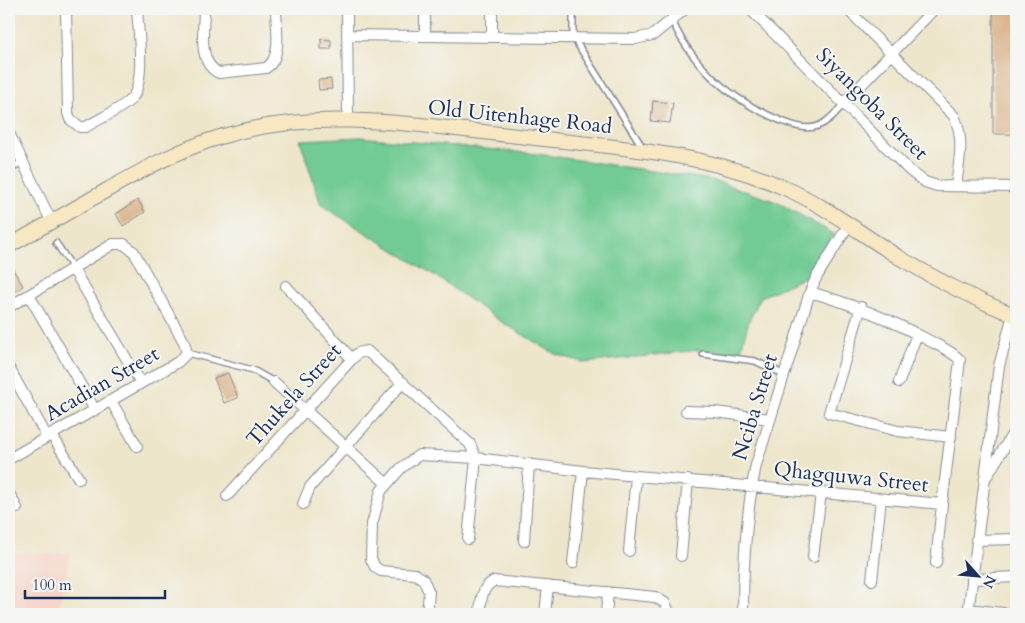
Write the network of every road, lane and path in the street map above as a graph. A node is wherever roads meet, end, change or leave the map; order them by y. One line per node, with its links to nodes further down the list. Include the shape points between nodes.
1 (66, 9): 2 (street, via 68,112 70,120 80,127 86,127 134,96 140,74)
2 (137, 9)
3 (204, 9): 4 (street, via 204,58 219,73 266,68 272,64 276,51)
4 (276, 9)
5 (347, 9): 14 (street)
6 (425, 9): 15 (street)
7 (492, 9): 16 (street)
8 (573, 9): 17 (lane)
9 (686, 9): 13 (street)
10 (750, 9): 19 (street, Siyangoba Street)
11 (847, 9): 18 (street)
12 (934, 9): 18 (street)
13 (672, 22): 17 (street, via 653,35 634,39); 19 (lane, via 682,42 720,87 761,112 807,128 827,122)
14 (347, 35): 15 (street); 20 (street)
15 (425, 36): 16 (street)
16 (492, 36): 17 (street)
17 (573, 37): 22 (lane)
18 (892, 54): 19 (street); 25 (street, via 954,116 960,129 961,143)
19 (844, 103): 25 (street, Siyangoba Street, via 910,171 937,186)
20 (348, 119): 22 (street, Old Uitenhage Road); 27 (street, Old Uitenhage Road, via 283,123 221,136 163,159)
21 (9, 133): 23 (street)
22 (644, 150): 28 (street, Old Uitenhage Road, via 752,175 812,201)
23 (21, 162): 24 (lane); 27 (street)
24 (9, 171)
25 (956, 186): 26 (street, Siyangoba Street)
26 (1016, 187)
27 (51, 221): 30 (street, Old Uitenhage Road)
28 (849, 224): 33 (street, Nciba Street); 37 (street, Old Uitenhage Road, via 938,279)
29 (56, 243): 31 (lane)
30 (9, 246)
31 (73, 268): 34 (street); 39 (street, via 113,244 124,244 134,252); 47 (street)
32 (286, 286): 41 (street)
33 (810, 292): 36 (street, Qhagquwa Street); 43 (street, Nciba Street)
34 (29, 295): 35 (street); 49 (street)
35 (9, 307)
36 (861, 307): 38 (street, Qhagquwa Street); 55 (street, via 829,413 898,432)
37 (1015, 315): 66 (street, via 999,366)
38 (917, 334): 46 (street); 55 (street, Qhagquwa Street, via 960,360)
39 (187, 353): 44 (lane, via 253,370); 47 (street, Acadian Street, via 178,362)
40 (703, 354): 43 (lane, via 755,361)
41 (352, 359): 45 (street, Thukela Street, via 367,351); 50 (street, Thukela Street)
42 (9, 368): 54 (street)
43 (783, 374): 52 (street, Nciba Street)
44 (274, 382): 50 (street)
45 (402, 382): 57 (street); 58 (street, Thukela Street, via 464,437)
46 (899, 382)
47 (141, 383): 48 (street, Acadian Street)
48 (111, 401): 49 (street, Acadian Street); 56 (street)
49 (95, 410): 54 (street, Acadian Street)
50 (305, 411): 57 (street); 70 (street, Thukela Street)
51 (686, 411): 52 (street)
52 (770, 419): 67 (street, Nciba Street)
53 (1016, 428): 66 (street)
54 (50, 436): 59 (street, Acadian Street); 63 (street)
55 (951, 437): 73 (street, Qhagquwa Street)
56 (137, 446)
57 (345, 447): 65 (street); 72 (street, via 310,488)
58 (476, 458): 60 (street, Qhagquwa Street); 65 (street, Qhagquwa Street, via 419,455); 75 (street)
59 (9, 459)
60 (529, 464): 61 (street, Qhagquwa Street); 78 (street)
61 (583, 471): 62 (street, Qhagquwa Street); 83 (street)
62 (636, 476): 64 (street, Qhagquwa Street); 79 (street)
63 (78, 480)
64 (688, 480): 67 (street, Qhagquwa Street); 80 (street)
65 (386, 483): 90 (street, via 377,500 372,524 371,559 381,571 415,574 423,579 429,592)
66 (984, 483): 77 (street)
67 (752, 486): 69 (street, Qhagquwa Street); 95 (street, Nciba Street)
68 (9, 493): 74 (street)
69 (821, 493): 71 (street, Qhagquwa Street); 81 (street)
70 (228, 496)
71 (881, 499): 73 (street, Qhagquwa Street); 86 (street)
72 (303, 504)
73 (942, 504): 82 (street)
74 (17, 508)
75 (468, 539)
76 (1016, 539): 77 (street)
77 (976, 540): 85 (street)
78 (524, 541)
79 (629, 551)
80 (681, 556)
81 (813, 557)
82 (936, 562)
83 (573, 563)
84 (1016, 577): 85 (street)
85 (972, 579): 89 (street)
86 (872, 580)
87 (548, 586): 88 (street); 91 (street, via 494,581 483,591); 92 (street)
88 (608, 592): 93 (street); 94 (street, via 660,598)
89 (968, 612): 96 (street)
90 (427, 614)
91 (480, 614)
92 (545, 614)
93 (606, 614)
94 (670, 614)
95 (743, 614)
96 (1011, 614)

